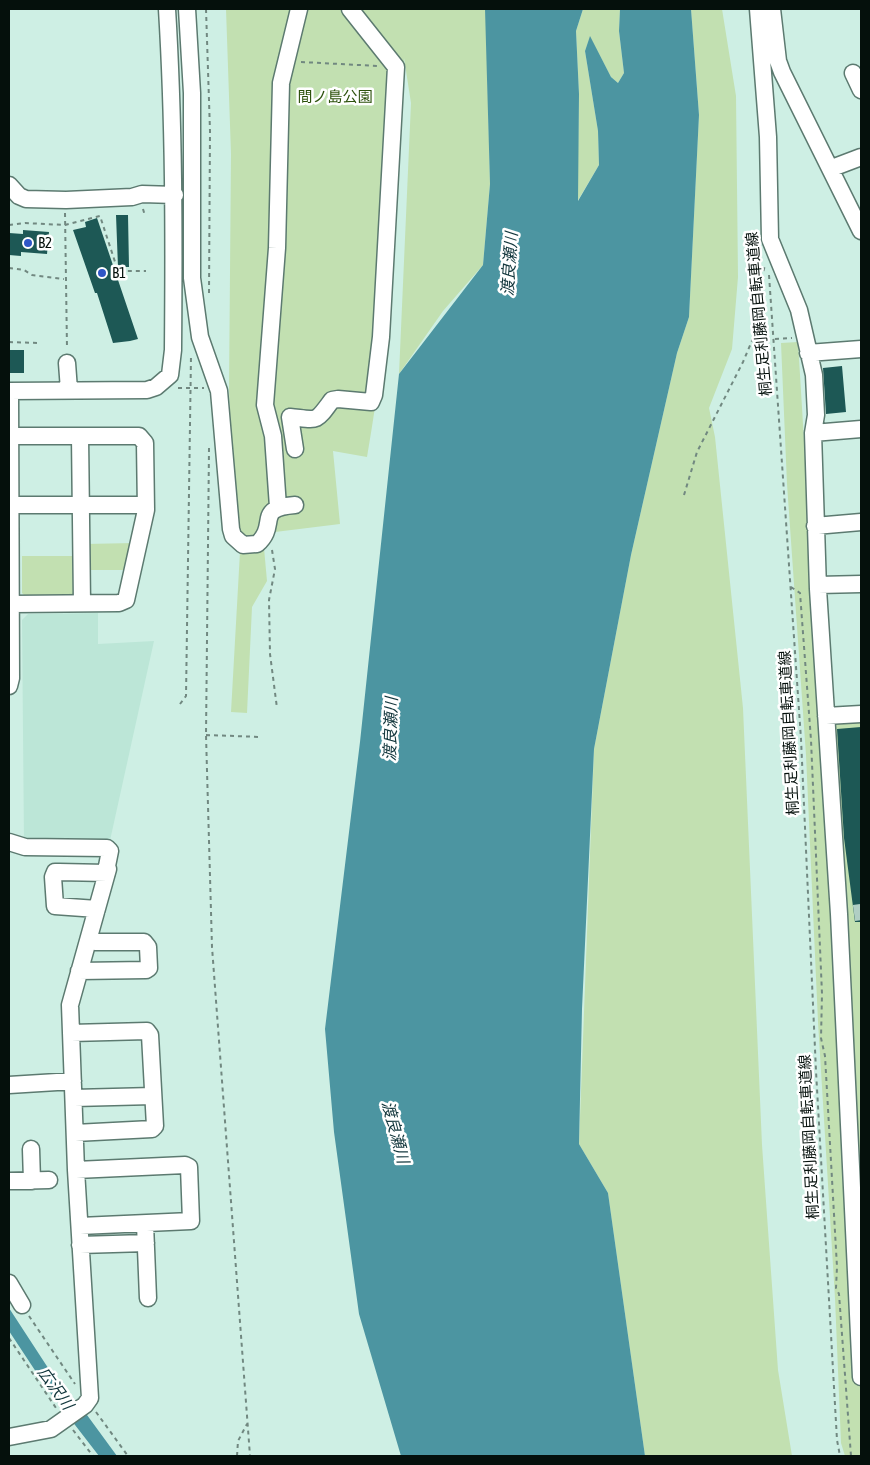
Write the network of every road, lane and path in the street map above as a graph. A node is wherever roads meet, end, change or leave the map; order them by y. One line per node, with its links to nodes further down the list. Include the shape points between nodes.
1 (167, 9): 15 (street, via 173,94)
2 (187, 9): 55 (street, via 192,94 192,278 200,337 219,391 233,536 237,542 250,546 257,544)
3 (206, 9): 27 (path)
4 (299, 9): 8 (street)
5 (350, 9): 9 (street)
6 (758, 9): 23 (street, via 768,137)
7 (772, 9): 13 (street, via 778,60)
8 (288, 62): 9 (path); 41 (street, via 281,83 277,248 265,405)
9 (396, 67): 42 (street, via 381,328 372,402 338,398 332,400 325,413 314,419)
10 (853, 73): 11 (street)
11 (861, 90)
12 (861, 157): 13 (street)
13 (832, 168): 18 (street)
14 (9, 185): 15 (street, via 26,199)
15 (174, 195): 39 (street, via 170,375 147,390)
16 (143, 206): 19 (path)
17 (65, 208): 21 (path)
18 (857, 211): 22 (street)
19 (144, 216)
20 (9, 225): 21 (path)
21 (65, 225): 25 (path, via 100,216 118,271); 26 (path)
22 (861, 231)
23 (769, 250): 29 (path, 桐生足利藤岡自転車道線); 34 (street, via 799,310); 49 (path, via 759,288 754,336 697,452)
24 (9, 268): 26 (path)
25 (146, 271)
26 (64, 279): 35 (path)
27 (210, 300)
28 (784, 338): 29 (path)
29 (775, 339): 58 (path, 桐生足利藤岡自転車道線)
30 (9, 342): 31 (path)
31 (37, 343)
32 (861, 349): 34 (street)
33 (190, 350): 37 (path)
34 (808, 355): 44 (street, via 805,373 807,407)
35 (67, 363): 39 (street)
36 (176, 388): 37 (path)
37 (192, 388): 38 (path); 62 (path, via 186,696)
38 (204, 388)
39 (69, 390): 40 (street)
40 (9, 391): 45 (street)
41 (268, 414): 42 (street); 55 (street, via 287,506 270,513)
42 (290, 417): 48 (street)
43 (861, 429): 44 (street)
44 (813, 433): 54 (street)
45 (10, 436): 46 (street); 50 (street)
46 (80, 436): 51 (street); 52 (street, via 139,436 144,440)
47 (209, 446): 66 (path)
48 (295, 449)
49 (684, 494)
50 (10, 505): 51 (street); 60 (street)
51 (81, 505): 52 (street); 59 (street)
52 (146, 505): 59 (street, via 126,600 119,603)
53 (861, 522): 54 (street)
54 (815, 526): 57 (street)
55 (267, 533): 63 (path, via 275,569 268,600)
56 (861, 584): 57 (street)
57 (818, 585): 65 (street)
58 (791, 587): 74 (path, 桐生足利藤岡自転車道線); 75 (path, via 800,593 811,740)
59 (82, 603): 60 (street)
60 (13, 604): 61 (street)
61 (9, 686)
62 (180, 704)
63 (277, 708)
64 (861, 714): 65 (street)
65 (826, 716): 86 (street, via 846,913)
66 (206, 735): 67 (path); 100 (path, via 212,947)
67 (261, 737)
68 (12, 843): 69 (street, via 25,847 110,848)
69 (107, 871): 70 (street); 70 (street, via 55,872 53,877 55,906)
70 (97, 909): 71 (street)
71 (89, 940): 72 (street); 72 (street, via 144,942 148,947 149,968)
72 (79, 971): 73 (street, via 70,1005)
73 (71, 1033): 76 (street); 78 (street, via 148,1031)
74 (815, 1038): 75 (path); 91 (path, 桐生足利藤岡自転車道線)
75 (821, 1038): 92 (path, via 825,1056 837,1268)
76 (73, 1081): 77 (street); 79 (street)
77 (9, 1085)
78 (153, 1096): 79 (street); 80 (street, via 155,1126 152,1129)
79 (74, 1098): 80 (street)
80 (75, 1133): 82 (street)
81 (31, 1149): 85 (street)
82 (76, 1170): 87 (street, via 188,1165 190,1221); 88 (street)
83 (50, 1180): 85 (street)
84 (9, 1181): 85 (street)
85 (32, 1181)
86 (857, 1217): 97 (street)
87 (145, 1224): 88 (street); 89 (street)
88 (80, 1226): 90 (street)
89 (146, 1243): 90 (street); 94 (street)
90 (80, 1245): 99 (street, via 90,1398)
91 (829, 1282): 92 (path); 105 (path, 桐生足利藤岡自転車道線)
92 (835, 1282): 106 (path, via 839,1294)
93 (9, 1283): 95 (street)
94 (148, 1298)
95 (22, 1304)
96 (9, 1338): 99 (path)
97 (861, 1372): 98 (street)
98 (861, 1377)
99 (67, 1419): 101 (street, via 51,1428); 102 (path)
100 (247, 1424): 103 (path, via 238,1440); 104 (path)
101 (9, 1437)
102 (93, 1456)
103 (237, 1456)
104 (250, 1456)
105 (840, 1456)
106 (851, 1456)

